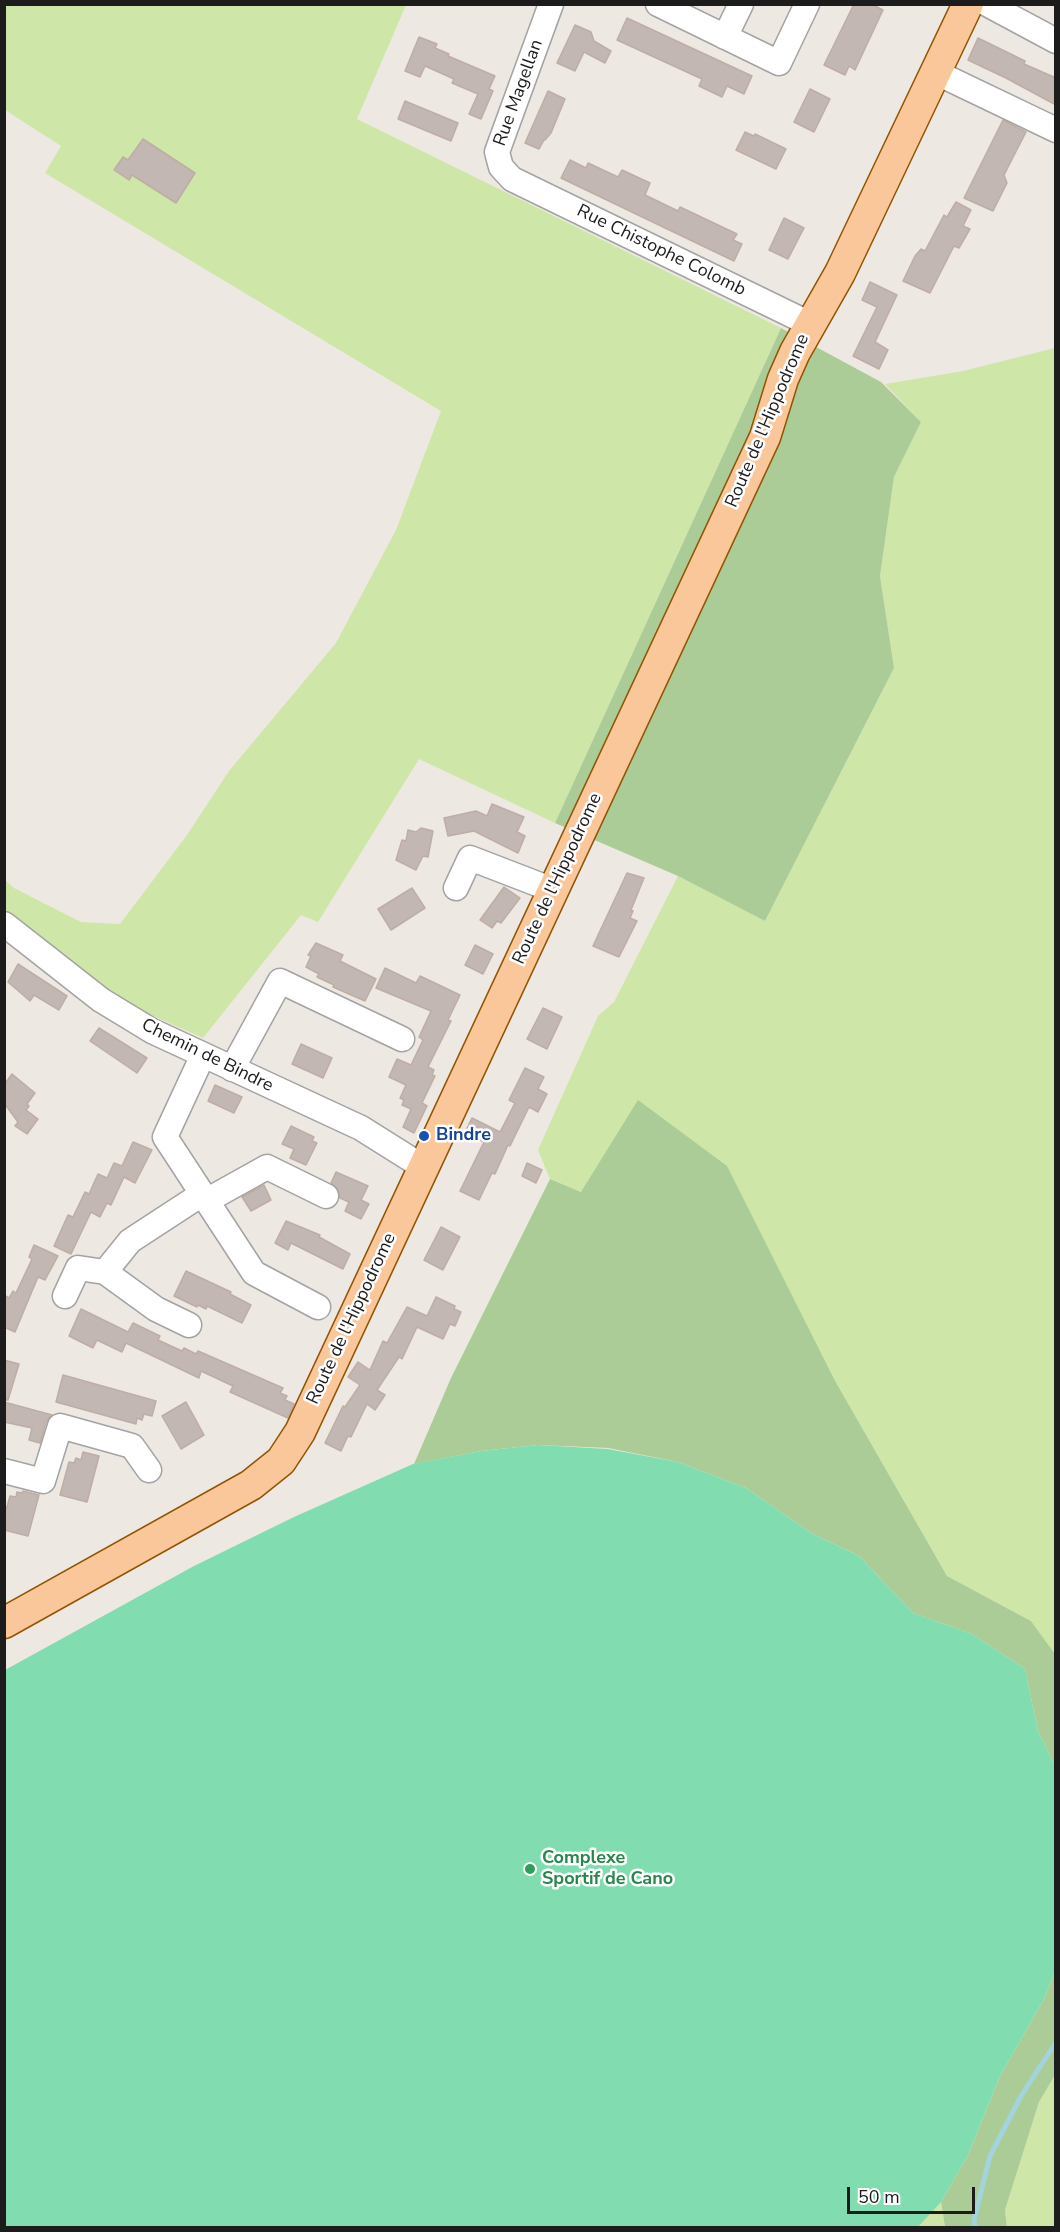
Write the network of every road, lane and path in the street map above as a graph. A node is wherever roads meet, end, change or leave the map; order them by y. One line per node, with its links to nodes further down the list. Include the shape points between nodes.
1 (551, 4): 11 (street, Rue Magellan, via 497,152 501,167)
2 (658, 4): 7 (street)
3 (741, 4): 7 (street)
4 (807, 4): 7 (street, via 780,63)
5 (968, 4): 9 (main road, Route de l'Hippodrome)
6 (987, 4): 8 (street)
7 (725, 37)
8 (1056, 41)
9 (936, 72): 10 (street); 12 (main road, Route de l'Hippodrome, via 840,273)
10 (1056, 130)
11 (512, 179): 12 (street, Rue Chistophe Colomb)
12 (810, 324): 14 (main road, Route de l'Hippodrome, via 783,379 765,437)
13 (456, 888): 14 (street, via 470,858)
14 (553, 890): 19 (main road, Route de l'Hippodrome)
15 (4, 924): 17 (street, Chemin de Bindre, via 101,1000)
16 (402, 1039): 18 (street, via 280,981)
17 (202, 1055): 18 (street, Chemin de Bindre); 21 (street, via 165,1137)
18 (232, 1069): 19 (street, Chemin de Bindre, via 361,1128)
19 (423, 1167): 28 (main road, Route de l'Hippodrome, via 300,1432 281,1461 251,1485)
20 (326, 1196): 21 (street, via 267,1167)
21 (204, 1197): 22 (street, via 130,1241); 24 (street, via 254,1273)
22 (105, 1272): 23 (street, via 78,1268); 25 (street, via 156,1309)
23 (65, 1296)
24 (318, 1307)
25 (189, 1325)
26 (149, 1470): 27 (street, via 132,1446 60,1426 43,1481)
27 (4, 1471)
28 (4, 1623)

